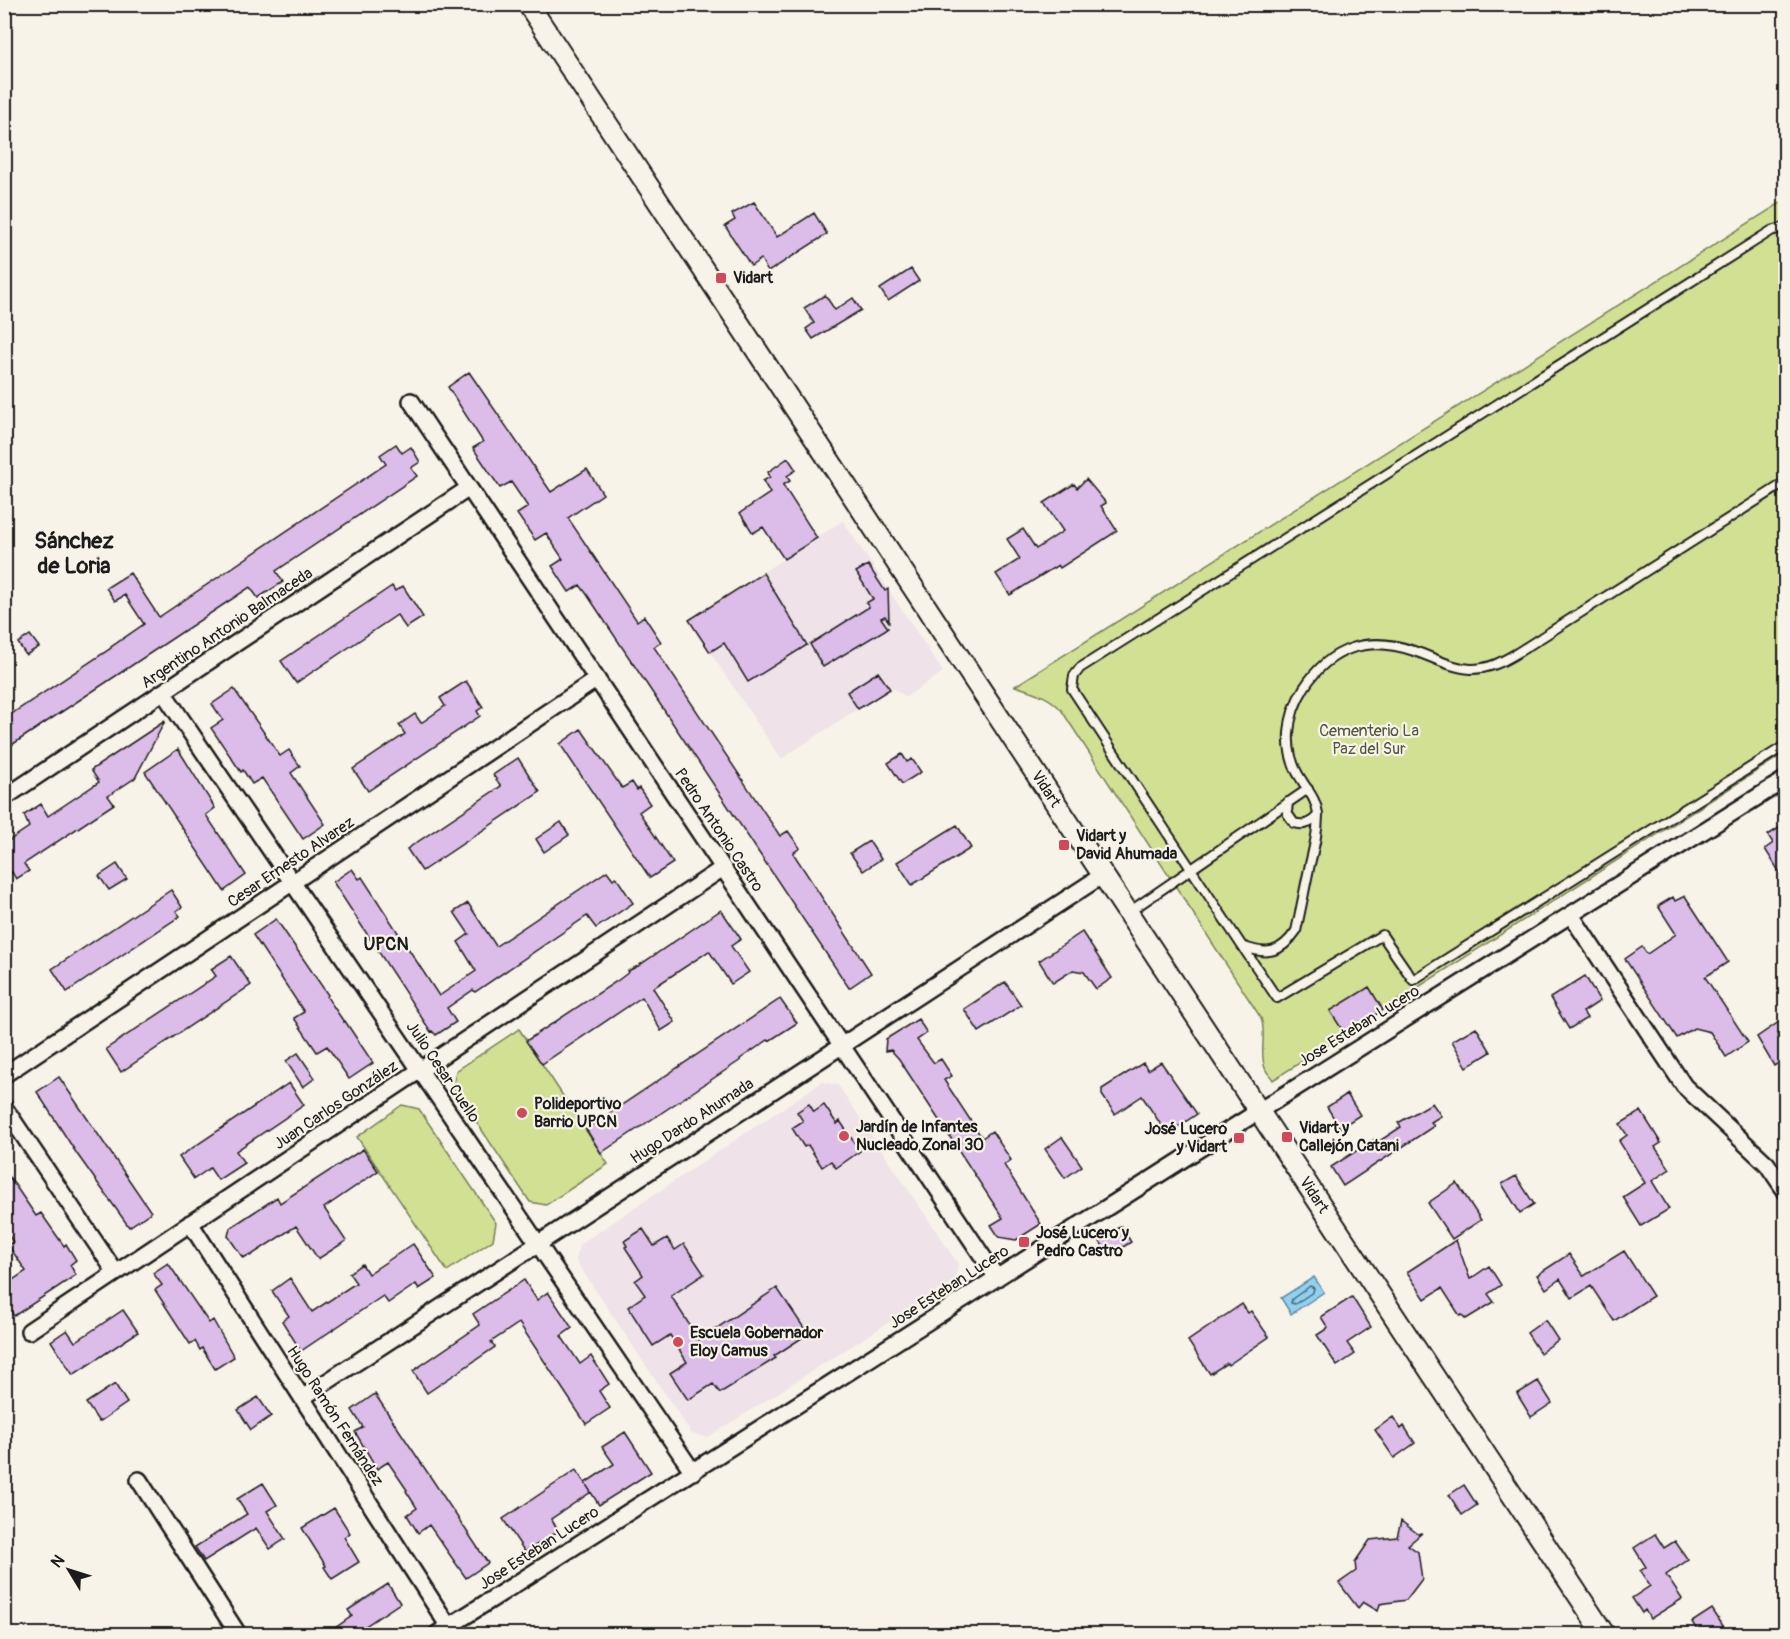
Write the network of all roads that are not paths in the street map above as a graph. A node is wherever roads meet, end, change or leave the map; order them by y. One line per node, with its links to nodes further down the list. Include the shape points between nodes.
1 (528, 4): 16 (street, Vidart)
2 (1785, 227): 15 (lane, via 1771,231 1080,668 1072,689)
3 (411, 401): 5 (street, Pedro Antonio Castro)
4 (1785, 482): 10 (lane, via 1500,663 1470,669 1379,644 1343,651 1325,662 1300,694 1289,728 1293,762)
5 (469, 488): 6 (street, Pedro Antonio Castro); 7 (street, Argentino Antonio Balmaceda)
6 (597, 680): 14 (street, Pedro Antonio Castro); 17 (street, Cesar Ernesto Alvarez)
7 (163, 692): 11 (street, Argentino Antonio Balmaceda); 17 (street, Julio Cesar Cuello)
8 (1785, 745): 20 (lane, via 1413,980 1382,935 1277,998)
9 (1785, 779): 19 (street, Jose Esteban Lucero)
10 (1308, 789): 12 (lane); 13 (lane)
11 (4, 798)
12 (1288, 802): 13 (lane, via 1287,813 1294,823 1310,824); 15 (lane)
13 (1318, 815): 20 (lane, via 1296,931 1277,950 1267,952)
14 (723, 868): 21 (street, Pedro Antonio Castro); 22 (street, Juan Carlos González)
15 (1191, 870): 18 (lane); 20 (lane)
16 (1103, 875): 18 (street, Vidart); 21 (street, Hugo Dardo Ahumada)
17 (293, 883): 22 (street, Julio Cesar Cuello); 23 (street, Cesar Ernesto Alvarez)
18 (1128, 913): 25 (street, Vidart)
19 (1571, 915): 25 (street, Jose Esteban Lucero); 26 (street, via 1684,1086 1767,1164)
20 (1242, 946)
21 (842, 1046): 28 (street, Hugo Dardo Ahumada); 30 (street, Pedro Antonio Castro)
22 (420, 1070): 27 (street, Juan Carlos González); 28 (street, Julio Cesar Cuello)
23 (4, 1075)
24 (4, 1107): 29 (street)
25 (1258, 1111): 30 (street, Jose Esteban Lucero); 37 (street, Vidart)
26 (1785, 1192)
27 (190, 1223): 29 (street, Juan Carlos González); 32 (street, Hugo Ramón Fernández)
28 (538, 1244): 32 (street, Hugo Dardo Ahumada); 33 (street, Julio Cesar Cuello)
29 (116, 1273): 31 (street, Juan Carlos González)
30 (997, 1278): 33 (street, Jose Esteban Lucero)
31 (29, 1331)
32 (302, 1398): 35 (street, Hugo Ramón Fernández)
33 (693, 1472): 35 (street, Jose Esteban Lucero)
34 (139, 1480): 36 (street)
35 (443, 1631)
36 (238, 1635)
37 (1604, 1635)

